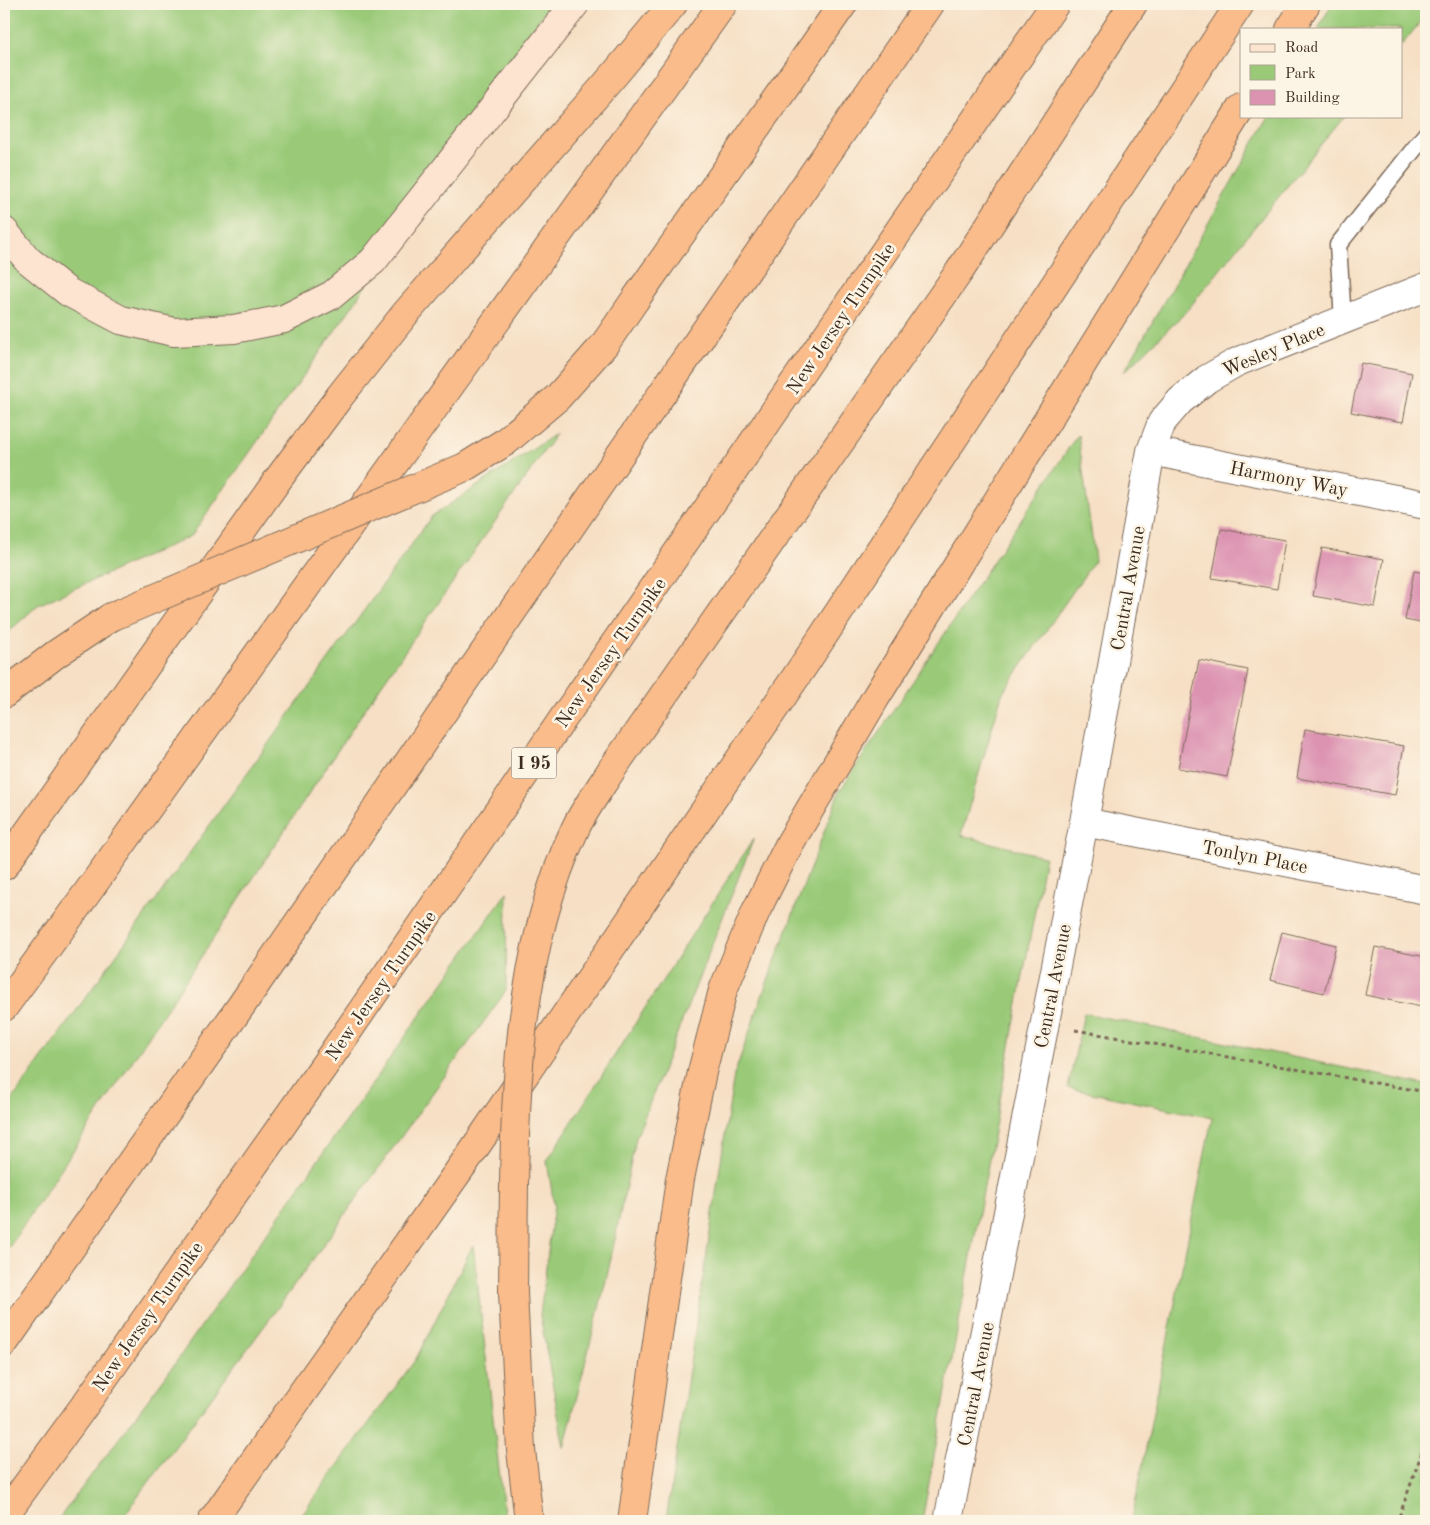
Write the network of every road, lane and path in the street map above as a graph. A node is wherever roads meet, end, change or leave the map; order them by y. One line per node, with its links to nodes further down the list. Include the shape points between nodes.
1 (575, 4): 13 (main road, via 373,261 332,295 284,319 234,330 174,332 121,320 68,292 28,260)
2 (673, 4): 20 (highway, via 405,314 340,396)
3 (723, 4): 22 (highway)
4 (843, 4): 18 (highway, bridge, via 604,344 558,397 505,442 465,467 111,617)
5 (930, 4): 25 (highway, via 248,995)
6 (1055, 4): 27 (highway, New Jersey Turnpike / I 95, via 345,1036)
7 (1133, 4): 31 (highway, bridge, via 959,272 612,769 577,826 553,883 522,1029 515,1128 513,1293 521,1450)
8 (1240, 4): 30 (highway, via 804,665 472,1152)
9 (1306, 4): 10 (highway)
10 (1291, 28)
11 (1240, 110): 32 (highway, via 881,688 790,844 756,911 723,990 680,1179)
12 (1426, 134): 15 (lane, via 1338,245)
13 (4, 231)
14 (1426, 287): 15 (street, Wesley Place)
15 (1343, 320): 16 (street, Wesley Place, via 1236,362 1206,379 1162,422)
16 (1152, 451): 17 (street, Harmony Way); 19 (street, Central Avenue)
17 (1426, 505)
18 (4, 694)
19 (1084, 822): 21 (street, Tonlyn Place); 23 (street, Central Avenue)
20 (4, 866)
21 (1426, 890)
22 (4, 1007)
23 (1045, 1024): 24 (path); 33 (street, Central Avenue)
24 (1426, 1092)
25 (4, 1343)
26 (1426, 1441): 34 (path)
27 (4, 1516)
28 (1426, 1517): 34 (path)
29 (1381, 1518): 34 (path)
30 (212, 1521)
31 (529, 1521)
32 (632, 1521)
33 (948, 1521)
34 (1400, 1521)

